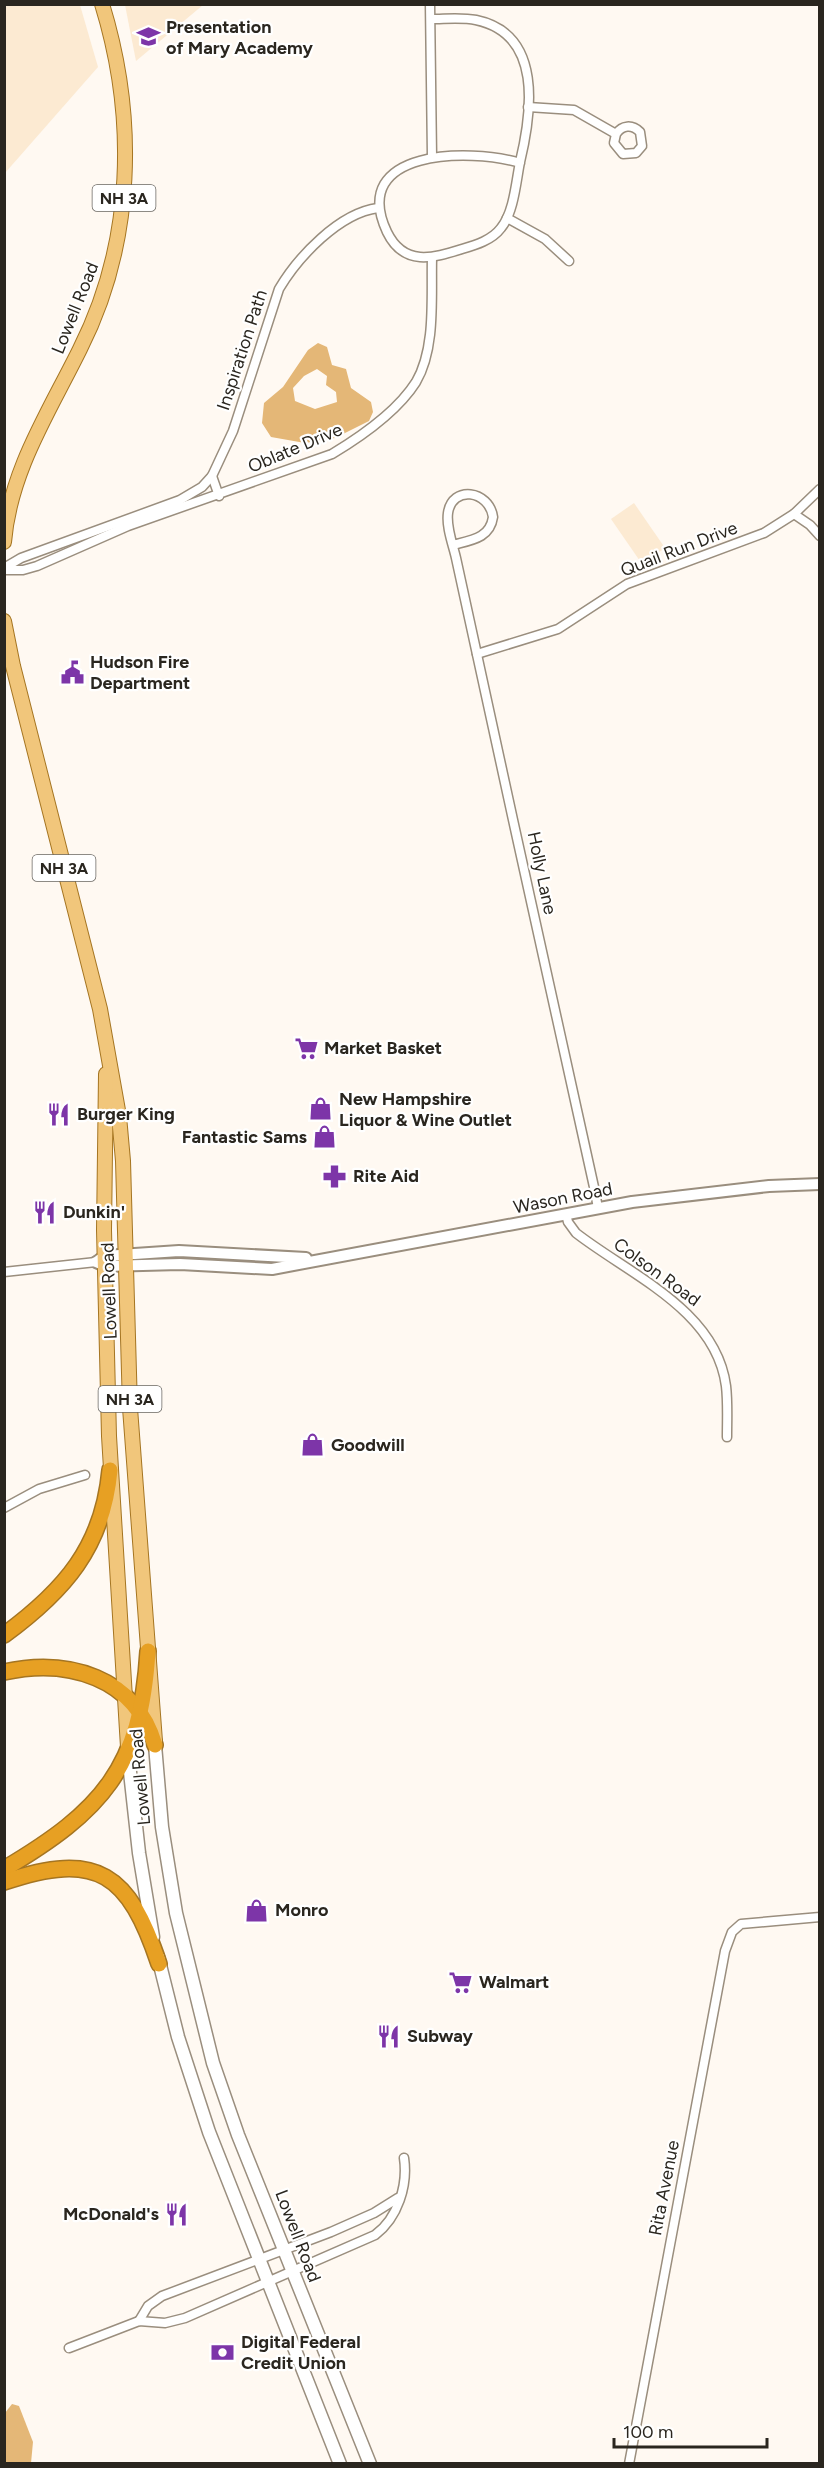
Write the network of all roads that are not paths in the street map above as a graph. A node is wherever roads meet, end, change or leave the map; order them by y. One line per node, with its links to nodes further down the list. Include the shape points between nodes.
1 (102, 4): 17 (main road, Lowell Road / NH 3A, via 125,128 125,181 117,248 89,332 21,468 11,496)
2 (430, 4): 3 (street)
3 (430, 19): 4 (street, via 477,20 515,44 526,64); 6 (street)
4 (528, 107): 5 (street, via 574,110); 7 (street)
5 (616, 134)
6 (432, 157): 7 (street, via 493,157); 8 (street, via 410,162 393,174 382,189)
7 (520, 164): 9 (street)
8 (378, 208): 10 (street, via 394,243 409,255); 12 (street, Inspiration Path, via 356,214 322,237 288,273 279,289 233,431)
9 (507, 218): 10 (street, via 493,236 477,245); 11 (street, via 546,239)
10 (432, 258): 14 (street, Oblate Drive, via 428,339 416,382 363,436 332,454)
11 (569, 261)
12 (212, 476): 14 (street); 19 (street, Oblate Drive, via 180,500 21,558)
13 (819, 489): 15 (street, Quail Run Drive)
14 (219, 496): 19 (street, Oblate Drive, via 128,526 38,566)
15 (794, 514): 16 (street); 21 (street, Quail Run Drive, via 748,541 627,584 558,629)
16 (819, 536)
17 (4, 542)
18 (453, 545): 18 (street, Holly Lane, via 448,521 450,507 467,494 482,497 492,509 492,525 482,536); 21 (street, Holly Lane)
19 (4, 569)
20 (4, 621): 22 (main road, Lowell Road / NH 3A)
21 (477, 654): 24 (street, Holly Lane)
22 (108, 1054): 26 (main road, Lowell Road / NH 3A, via 122,1138); 27 (main road, Lowell Road / NH 3A)
23 (819, 1184): 24 (street, Wason Road, via 721,1190)
24 (598, 1208): 25 (street, Wason Road)
25 (566, 1214): 26 (street, Wason Road, via 261,1269); 29 (street, Colson Road, via 576,1233 678,1306 699,1326 719,1362 726,1385)
26 (126, 1260): 27 (street, Wason Road); 34 (main road, Lowell Road / NH 3A, via 130,1408)
27 (102, 1261): 28 (street); 30 (main road, Lowell Road / NH 3A)
28 (4, 1272)
29 (727, 1437)
30 (110, 1470): 33 (highway, via 102,1512 77,1566 48,1602); 36 (main road, Lowell Road / NH 3A)
31 (85, 1475): 32 (street, via 39,1489)
32 (4, 1508)
33 (4, 1635)
34 (148, 1651): 37 (highway); 38 (main road, Lowell Road / NH 3A)
35 (4, 1672): 36 (highway, via 37,1667 66,1669)
36 (124, 1694): 37 (highway); 39 (main road, Lowell Road / NH 3A)
37 (141, 1712): 38 (highway); 39 (highway)
38 (155, 1745): 46 (main road, Lowell Road / NH 3A, via 166,1853 193,1989 225,2099)
39 (128, 1754): 40 (highway, via 109,1785 76,1821); 43 (main road, Lowell Road / NH 3A, via 139,1853)
40 (4, 1869)
41 (4, 1882): 43 (highway, via 63,1868 105,1876 135,1904)
42 (819, 1917): 54 (street, Rita Avenue, via 741,1924 732,1932 725,1951)
43 (159, 1964): 47 (main road, Lowell Road / NH 3A, via 189,2076)
44 (404, 2158): 45 (street, via 405,2181)
45 (400, 2196): 46 (street, via 359,2220); 48 (street, via 385,2226 375,2235)
46 (284, 2250): 47 (street); 48 (main road, Lowell Road / NH 3A)
47 (257, 2259): 49 (main road, Lowell Road / NH 3A); 50 (street, via 162,2296 148,2306)
48 (292, 2273): 49 (street); 53 (main road, Lowell Road / NH 3A)
49 (267, 2283): 50 (street, via 185,2318); 52 (main road, Lowell Road / NH 3A)
50 (139, 2321): 51 (street)
51 (69, 2348)
52 (340, 2463)
53 (370, 2463)
54 (629, 2463)

